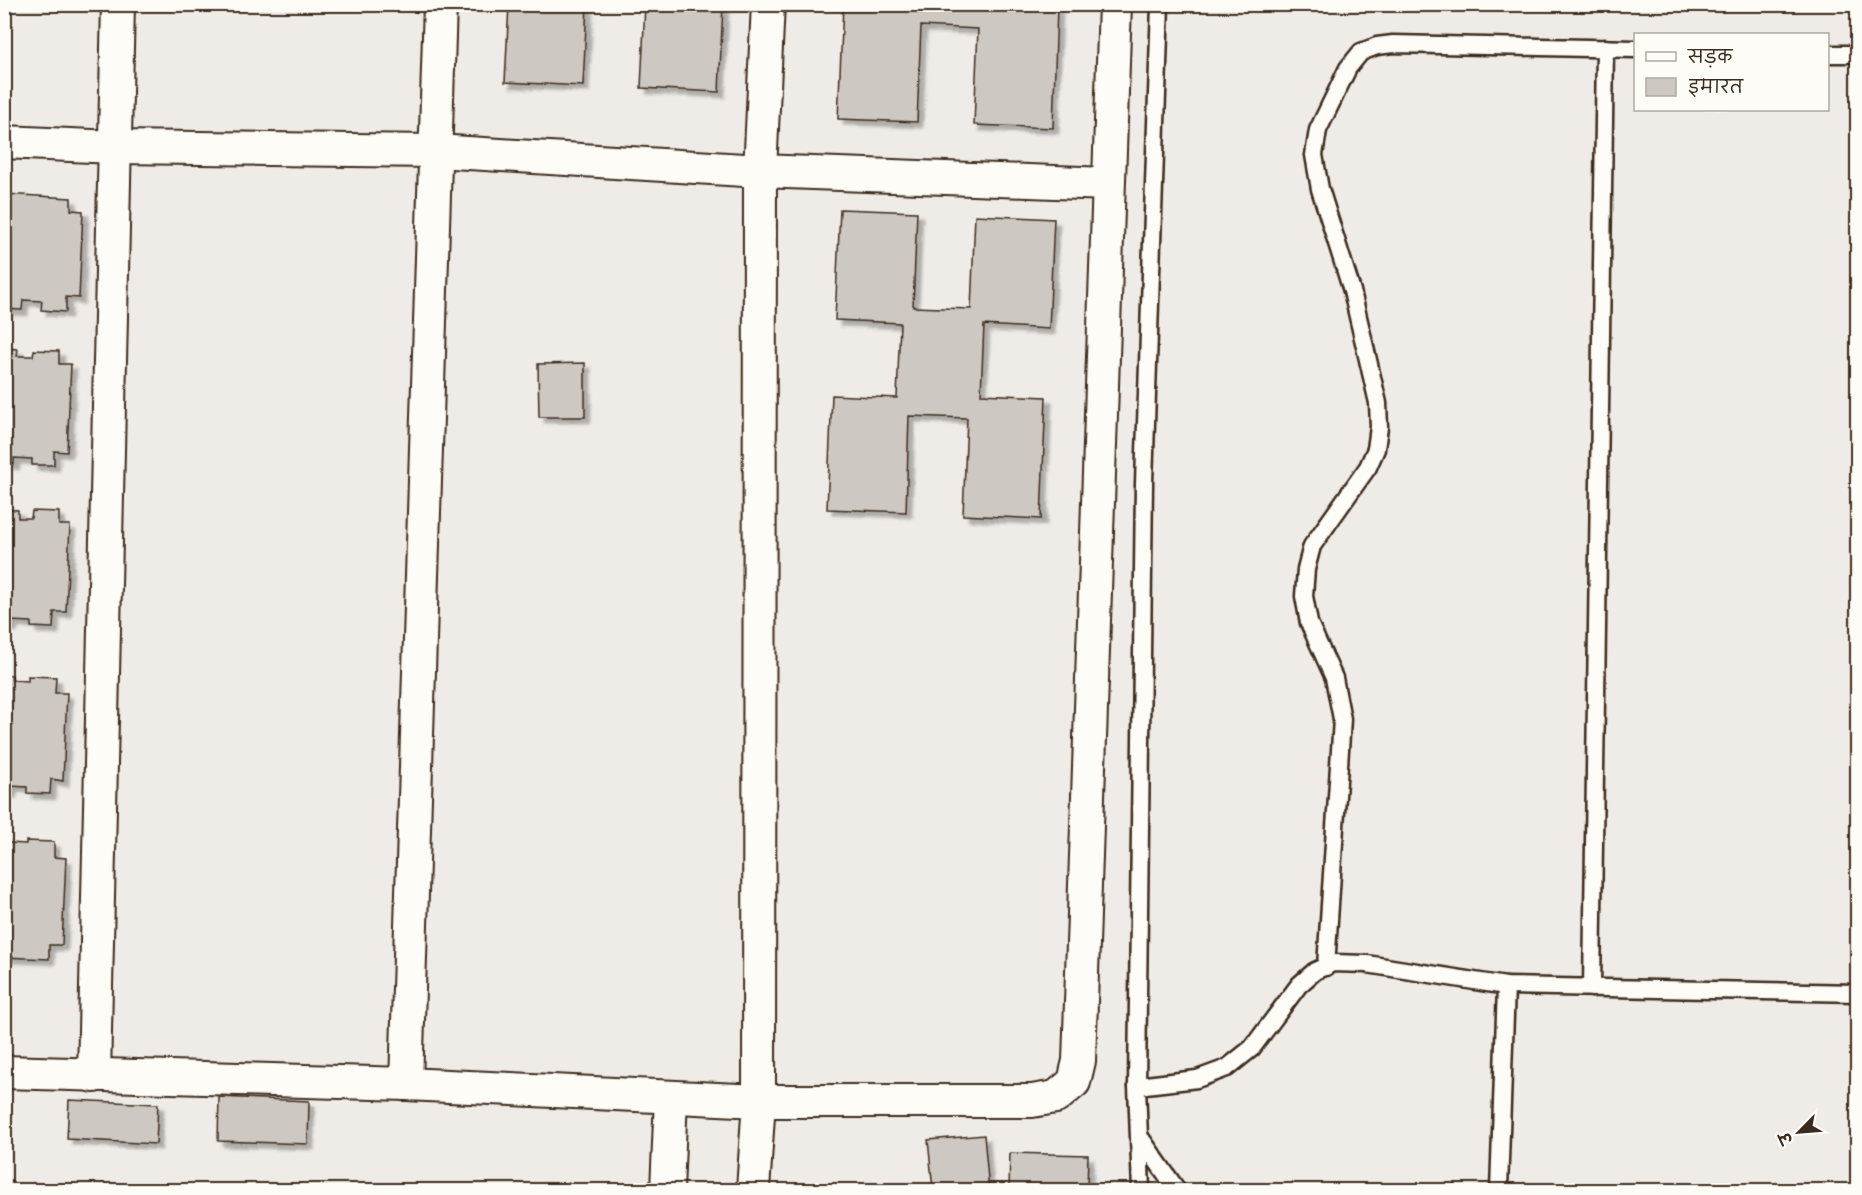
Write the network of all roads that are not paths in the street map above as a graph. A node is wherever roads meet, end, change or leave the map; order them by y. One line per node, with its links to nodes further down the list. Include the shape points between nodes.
1 (118, 4): 11 (street)
2 (440, 4): 12 (street)
3 (768, 4): 13 (street)
4 (1115, 4): 14 (street)
5 (1160, 4): 22 (lane, via 1144,483)
6 (1605, 48): 7 (lane); 15 (lane, via 1377,46 1361,52 1348,68 1318,130 1314,155 1320,189 1352,291 1379,427 1376,449 1368,466 1312,546 1306,569 1304,596 1309,623 1334,678 1342,719); 17 (lane)
7 (1634, 49)
8 (1829, 54): 9 (lane)
9 (1857, 54)
10 (4, 142): 11 (street)
11 (114, 147): 12 (street); 20 (street)
12 (436, 150): 13 (street); 21 (street)
13 (760, 171): 14 (street); 24 (street)
14 (1108, 184): 24 (street, via 1079,1061 1074,1082 1056,1097 1032,1101)
15 (1326, 967): 16 (lane, via 1333,963 1367,964); 22 (lane, via 1299,985 1252,1048 1227,1068 1197,1080)
16 (1506, 986): 17 (lane); 30 (lane)
17 (1592, 988): 18 (lane)
18 (1857, 993)
19 (4, 1072): 20 (street)
20 (94, 1076): 21 (street)
21 (406, 1084): 23 (street)
22 (1137, 1086): 25 (lane)
23 (671, 1097): 24 (street); 26 (street)
24 (759, 1101): 27 (street)
25 (1139, 1136): 28 (lane); 29 (lane)
26 (667, 1191)
27 (753, 1191)
28 (1141, 1191)
29 (1177, 1191)
30 (1499, 1191)

